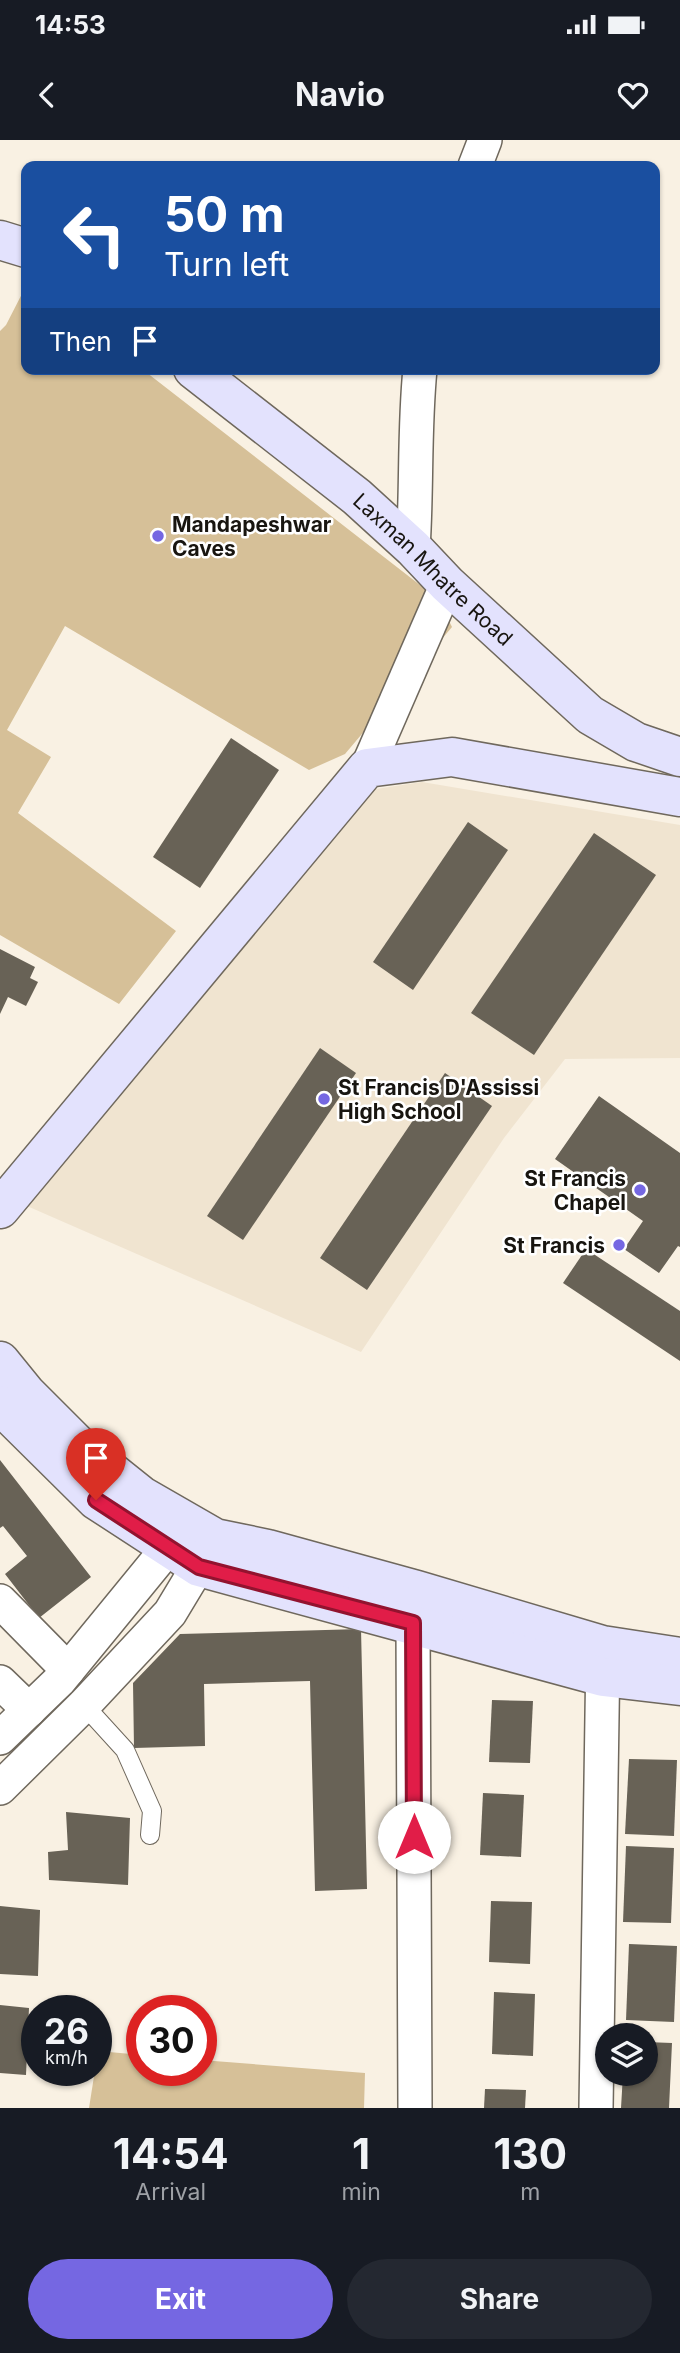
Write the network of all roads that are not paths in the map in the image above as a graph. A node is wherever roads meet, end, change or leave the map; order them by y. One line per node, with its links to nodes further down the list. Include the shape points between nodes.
1 (485, 140): 2 (street)
2 (477, 161)
3 (0, 240): 4 (street)
4 (21, 246)
5 (201, 375): 7 (street, Laxman Mhatre Road, via 357,497)
6 (418, 375): 7 (street)
7 (413, 548): 8 (street, Laxman Mhatre Road)
8 (447, 584): 9 (street, Laxman Mhatre Road, via 590,715 636,742); 10 (street)
9 (680, 757)
10 (367, 768): 11 (street, via 452,757); 12 (street)
11 (680, 797)
12 (0, 1209)
13 (0, 1361): 15 (street, via 77,1444)
14 (0, 1406): 15 (street, via 96,1500)
15 (193, 1544): 17 (street); 20 (street); 23 (street, via 170,1613)
16 (0, 1601): 20 (street)
17 (415, 1607): 19 (street); 28 (street)
18 (680, 1657): 19 (street)
19 (603, 1661): 22 (street); 29 (street)
20 (68, 1670): 24 (street)
21 (0, 1682): 24 (street)
22 (680, 1686)
23 (84, 1705): 25 (street); 27 (lane, via 125,1750 152,1811)
24 (15, 1724): 25 (street)
25 (38, 1750): 26 (street)
26 (0, 1788)
27 (150, 1835)
28 (415, 2108)
29 (596, 2108)

